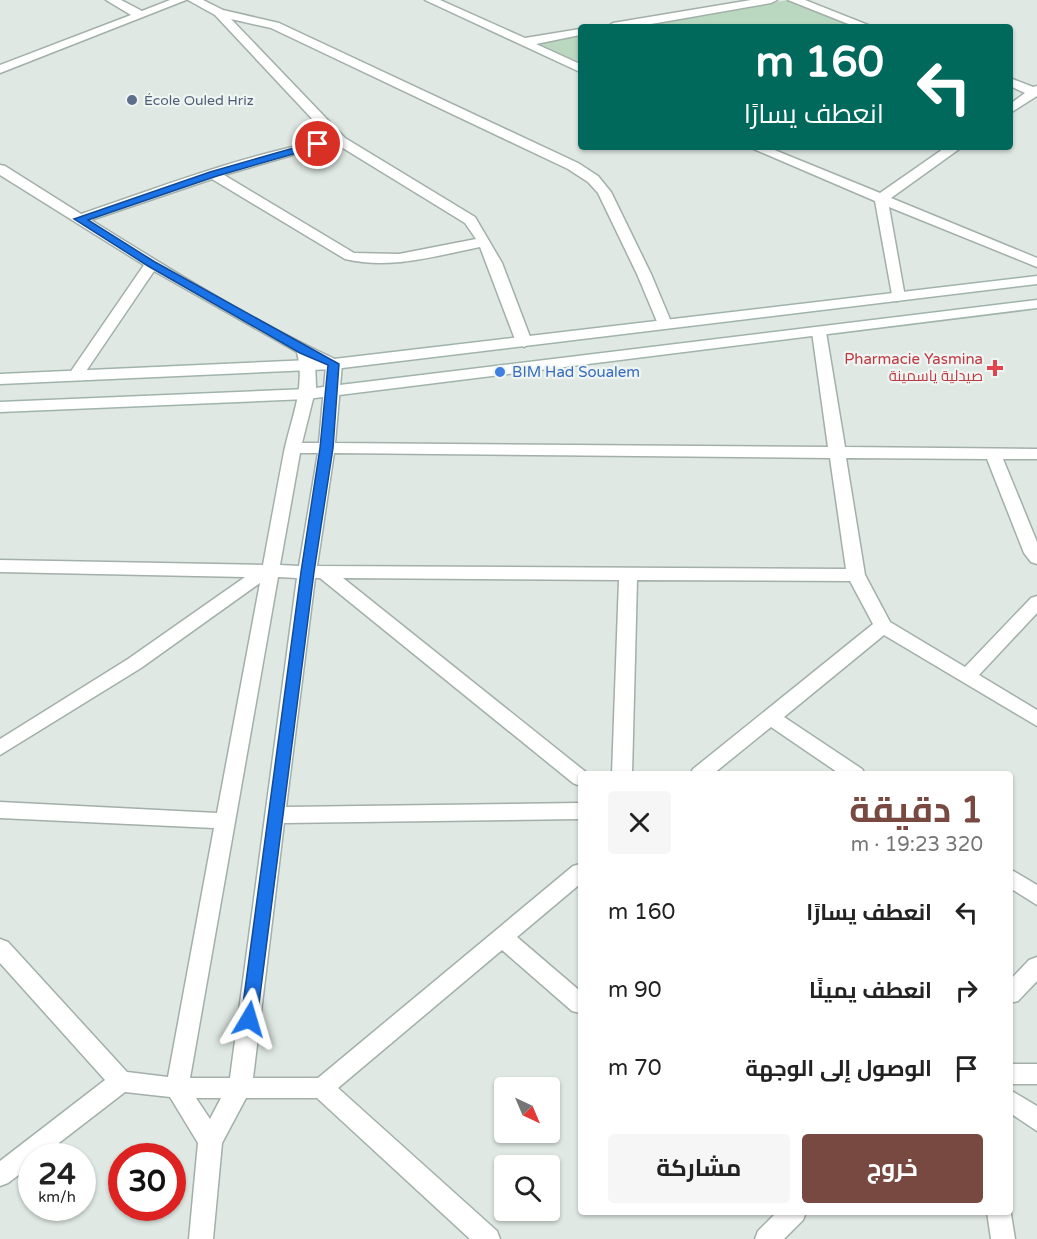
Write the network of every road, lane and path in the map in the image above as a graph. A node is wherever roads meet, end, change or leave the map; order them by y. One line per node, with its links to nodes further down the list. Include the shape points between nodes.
1 (112, 0): 8 (street)
2 (180, 0): 8 (street)
3 (194, 0): 7 (street)
4 (431, 0): 12 (street)
5 (771, 0): 9 (street)
6 (794, 0): 10 (street)
7 (219, 13): 20 (street); 33 (street, via 275,25 593,179 613,209)
8 (139, 14): 14 (street)
9 (631, 24)
10 (859, 24)
11 (578, 33): 12 (street)
12 (525, 42): 15 (street)
13 (0, 53): 14 (street)
14 (15, 62): 16 (street)
15 (578, 67)
16 (0, 69)
17 (1013, 83): 18 (street)
18 (1035, 91): 19 (street)
19 (1013, 107)
20 (340, 141): 24 (street); 27 (street, via 455,209 470,220)
21 (763, 150): 25 (street)
22 (951, 150): 25 (street)
23 (0, 170): 26 (street)
24 (213, 174): 26 (street); 27 (street, via 361,259 388,260)
25 (881, 199): 28 (street); 31 (street)
26 (80, 219): 29 (street)
27 (484, 242): 35 (street)
28 (1037, 263)
29 (152, 264): 36 (street); 38 (street)
30 (1037, 280): 31 (street)
31 (898, 297): 33 (street)
32 (1037, 304): 34 (street)
33 (665, 324): 35 (street)
34 (819, 332): 40 (street); 45 (street)
35 (524, 342): 37 (street)
36 (307, 357): 37 (street); 38 (street); 41 (street)
37 (334, 364): 40 (street)
38 (75, 377): 39 (street)
39 (0, 379)
40 (332, 390): 41 (street); 44 (street)
41 (308, 394): 42 (street); 43 (street)
42 (0, 407)
43 (293, 448): 44 (street); 50 (street)
44 (327, 448): 45 (street); 51 (street)
45 (836, 454): 46 (street); 53 (street)
46 (993, 454): 47 (street); 48 (street)
47 (1037, 454)
48 (1037, 558)
49 (0, 566): 50 (street)
50 (267, 571): 51 (street); 59 (street, via 76,702); 67 (street)
51 (315, 572): 52 (street); 63 (street); 66 (street)
52 (628, 574): 53 (street); 60 (street)
53 (856, 575): 55 (street)
54 (1037, 602): 56 (street)
55 (883, 626): 56 (street); 57 (street)
56 (967, 677): 58 (street)
57 (770, 717): 61 (street); 62 (street)
58 (1037, 719)
59 (0, 748)
60 (622, 771)
61 (704, 771)
62 (851, 771)
63 (578, 776)
64 (0, 810): 67 (street)
65 (578, 811): 66 (street)
66 (275, 815): 79 (street)
67 (225, 821): 80 (street)
68 (578, 874): 71 (street)
69 (1013, 879): 70 (street)
70 (1037, 896)
71 (502, 937): 75 (street); 81 (street)
72 (0, 948): 78 (street)
73 (1037, 966): 74 (street)
74 (1013, 991)
75 (578, 1002)
76 (1013, 1074): 77 (street)
77 (1037, 1074)
78 (121, 1081): 80 (street); 85 (street)
79 (240, 1087): 80 (street); 81 (street); 84 (street)
80 (177, 1088): 84 (street)
81 (322, 1088): 89 (street)
82 (1013, 1102): 83 (street)
83 (1037, 1120)
84 (210, 1141): 88 (street)
85 (0, 1175)
86 (791, 1215): 90 (street)
87 (999, 1215): 91 (street)
88 (201, 1239)
89 (488, 1239)
90 (767, 1239)
91 (1003, 1239)

